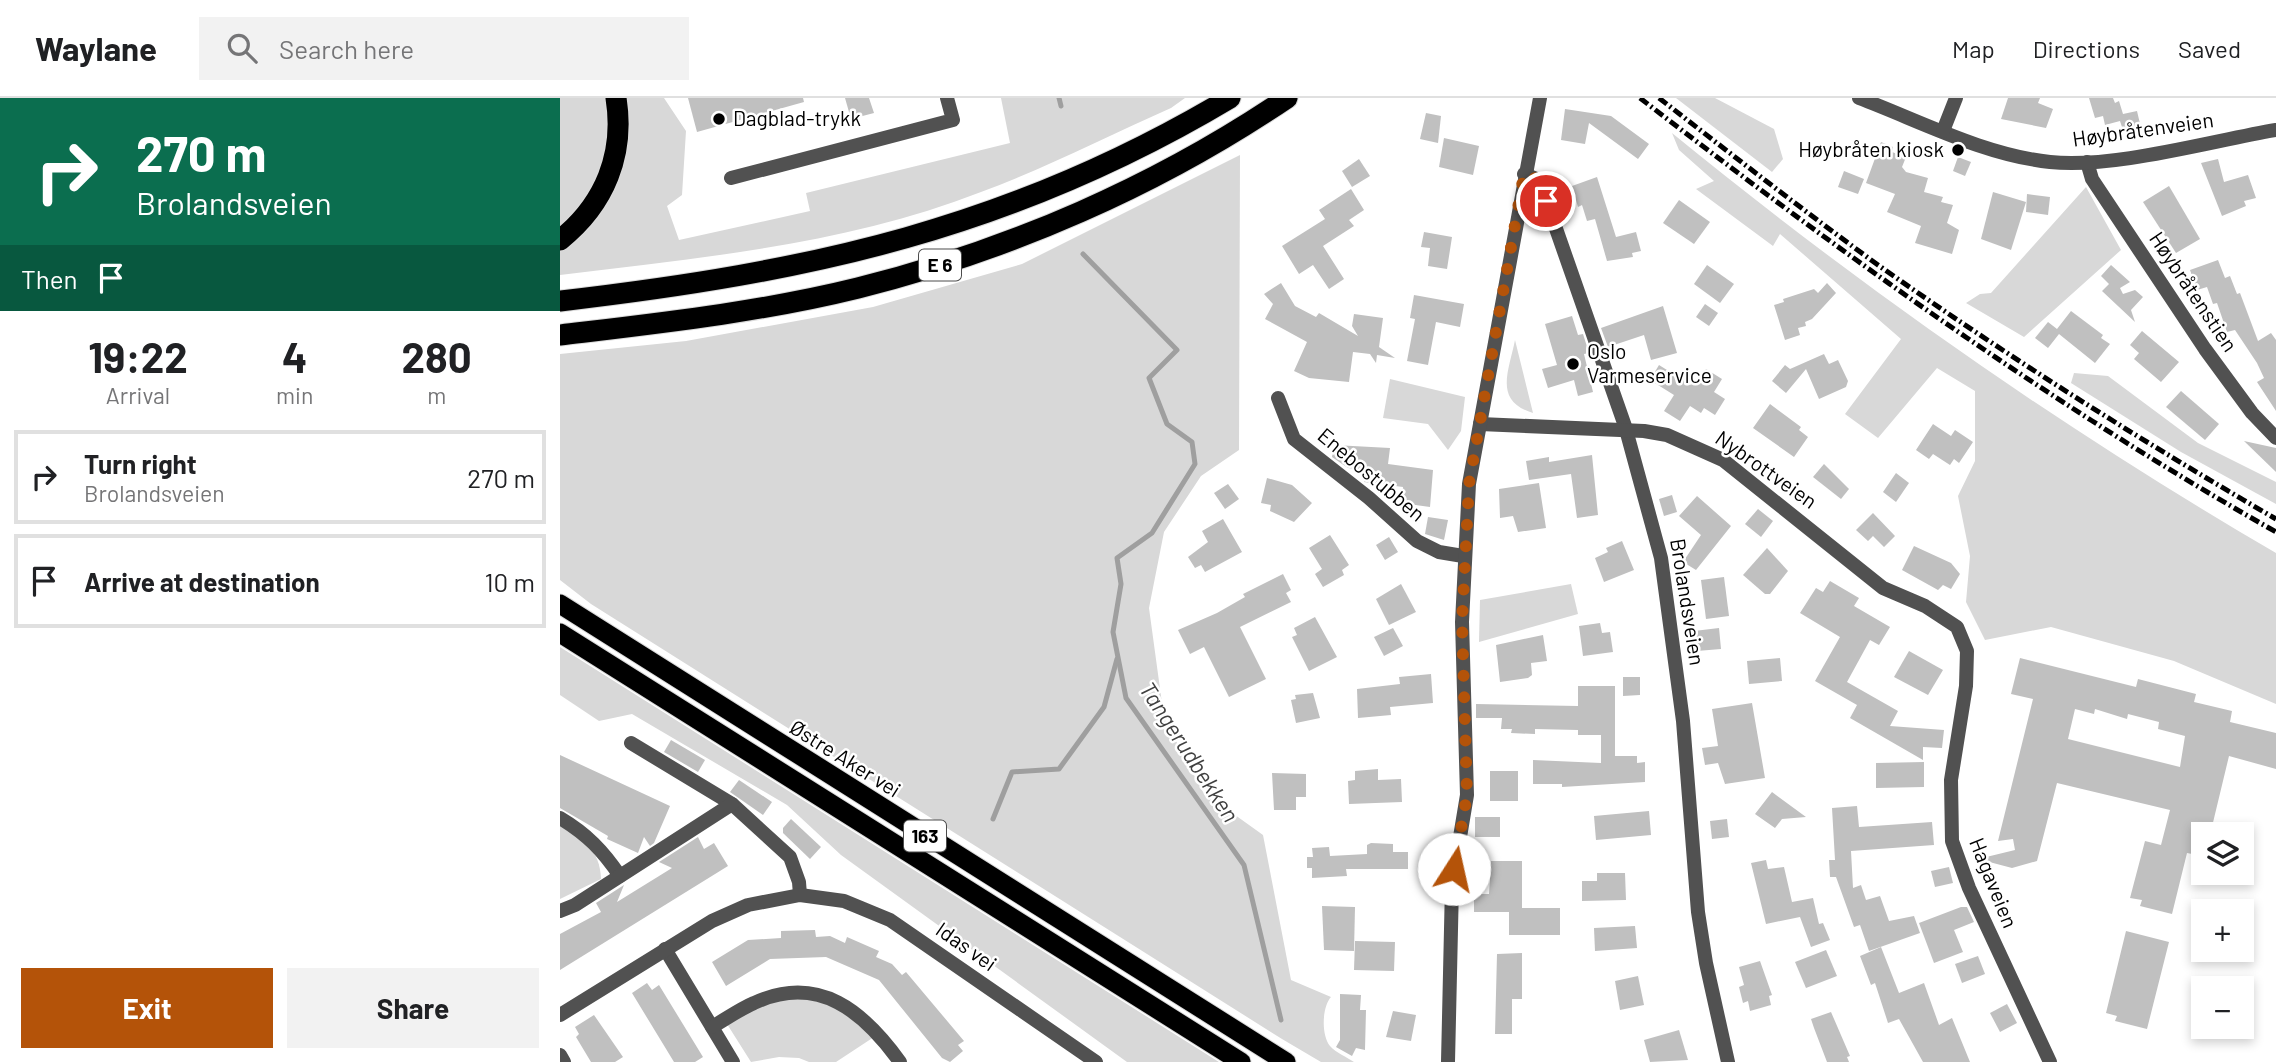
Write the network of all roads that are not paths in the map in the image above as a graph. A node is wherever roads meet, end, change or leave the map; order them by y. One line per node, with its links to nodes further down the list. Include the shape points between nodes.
1 (616, 98): 13 (highway, via 619,136 613,166 586,215)
2 (947, 98): 12 (street, via 953,120)
3 (1230, 98): 14 (highway, E 6, via 1108,164 947,228 756,274)
4 (1287, 98): 15 (highway, E 6, via 1121,193 957,260 810,298)
5 (1540, 98): 11 (street)
6 (1859, 98): 9 (street, Høybråtenveien)
7 (1956, 98): 9 (street)
8 (2276, 130): 10 (street, Høybråtenveien)
9 (1943, 131): 10 (street, Høybråtenveien, via 2026,158)
10 (2087, 162): 19 (street, Høybråtenstien, via 2092,178 2205,349)
11 (1524, 174): 17 (street); 18 (street, Brolandsveien, via 1539,180)
12 (731, 178)
13 (560, 240)
14 (560, 301)
15 (560, 335)
16 (1278, 398): 20 (street, Enebostubben, via 1294,439 1426,547)
17 (1480, 424): 18 (street, Nybrottveien); 20 (street)
18 (1625, 429): 22 (street, Nybrottveien, via 1667,435 1723,460 1883,587); 42 (street, Brolandsveien, via 1661,558 1683,721 1698,912)
19 (2276, 438)
20 (1463, 556): 41 (street, via 1467,795 1452,885)
21 (560, 604): 40 (highway, Østre Aker vei / 163)
22 (1957, 627): 43 (street, Hagaveien, via 1967,651 1951,780 1952,841 1969,888)
23 (560, 633): 39 (highway, 163)
24 (631, 743): 25 (street)
25 (732, 804): 27 (street); 28 (street, via 790,857)
26 (560, 818): 27 (street, via 601,848)
27 (620, 876): 29 (street)
28 (800, 895): 30 (street, Idas vei, via 748,905); 34 (street, Idas vei, via 844,901 890,920)
29 (560, 911)
30 (666, 949): 31 (street, Idas vei); 32 (street)
31 (560, 1015)
32 (712, 1027): 36 (street); 37 (street, via 755,1002 785,993 816,994 857,1013)
33 (560, 1055): 35 (street)
34 (1076, 1056): 38 (street, Idas vei)
35 (564, 1062)
36 (733, 1062)
37 (900, 1062)
38 (1096, 1062)
39 (1241, 1062)
40 (1286, 1062)
41 (1448, 1062)
42 (1728, 1062)
43 (2050, 1062)

